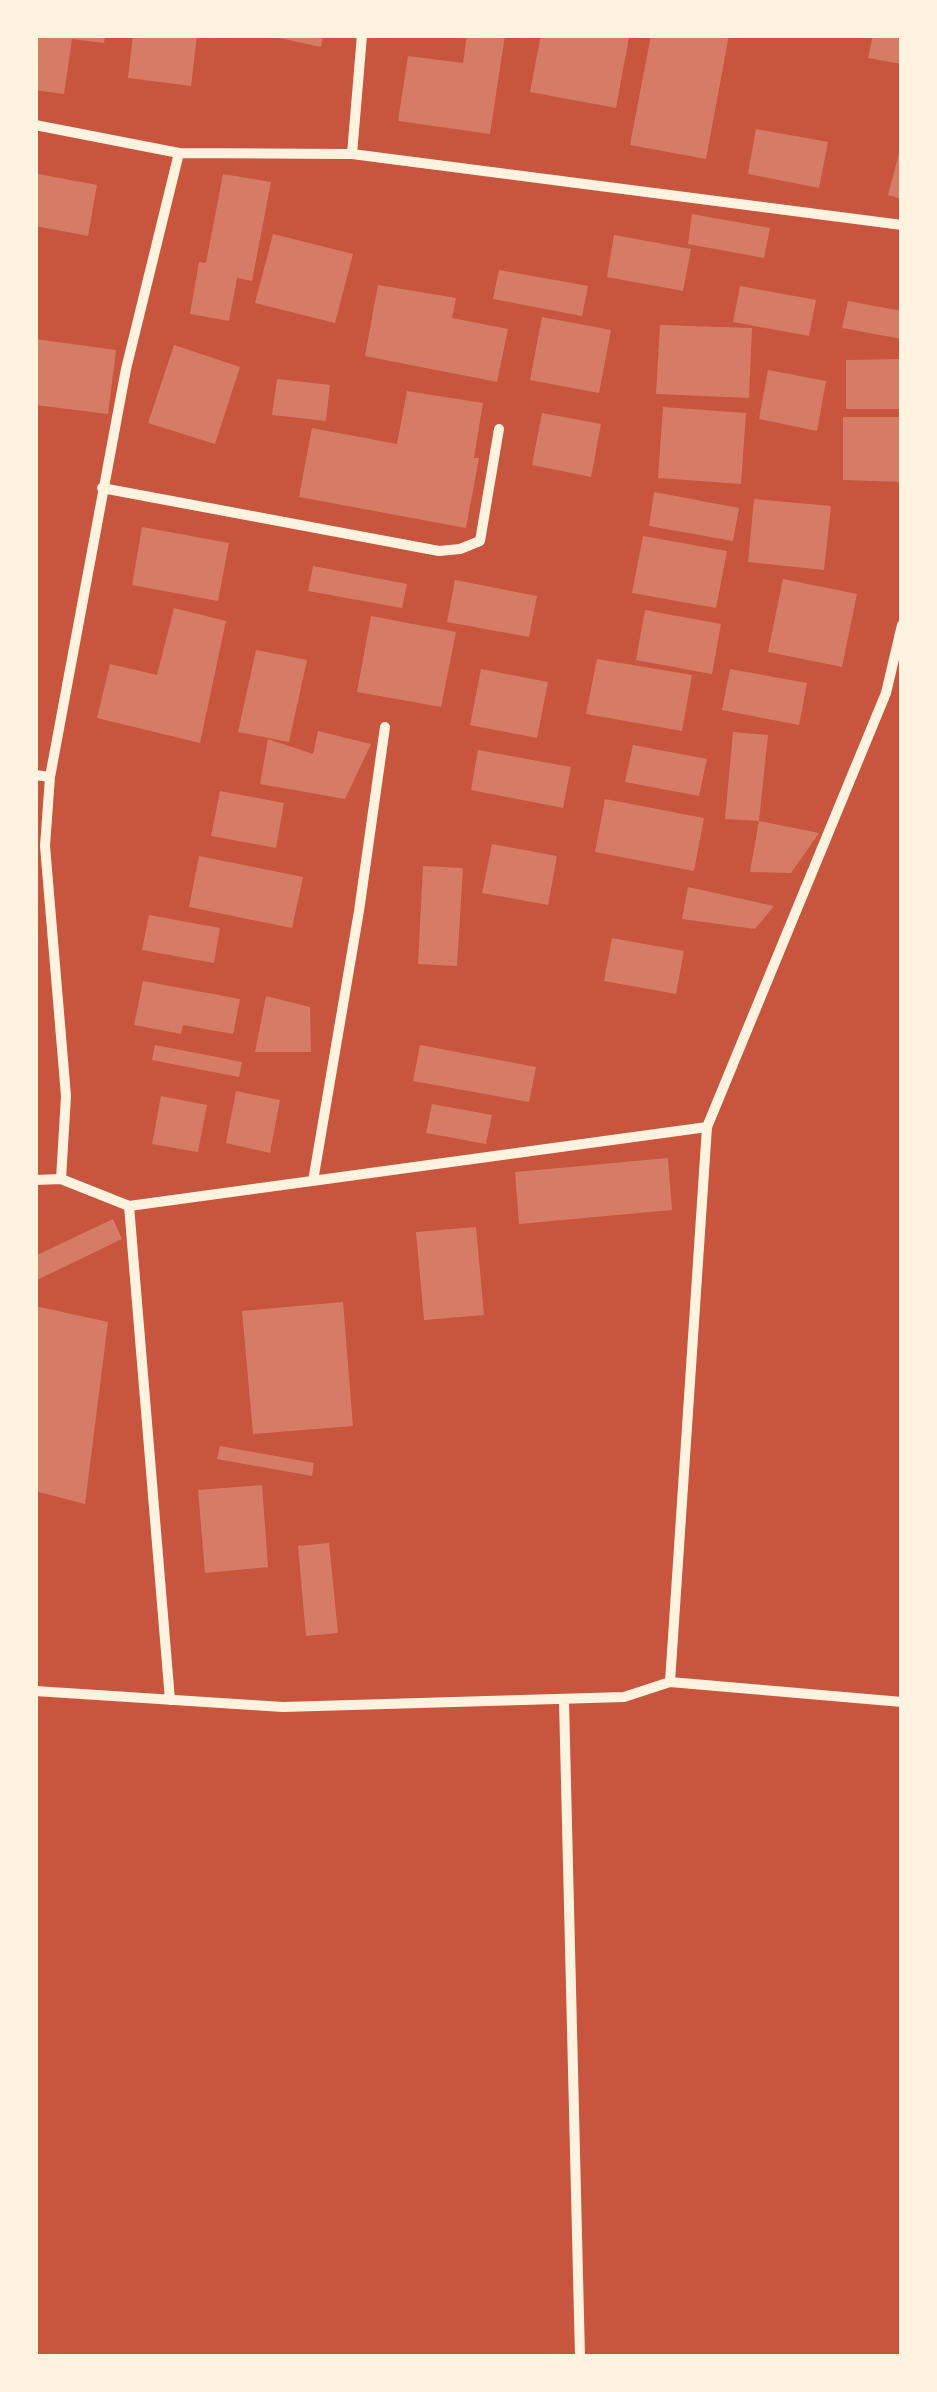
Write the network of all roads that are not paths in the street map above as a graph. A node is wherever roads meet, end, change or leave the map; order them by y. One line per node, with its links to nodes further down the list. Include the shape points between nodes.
1 (362, 35): 4 (street)
2 (35, 125): 3 (street)
3 (180, 153): 4 (street); 7 (street)
4 (352, 154): 5 (street)
5 (902, 225)
6 (499, 429): 7 (street, via 480,541 460,549 439,551)
7 (102, 488): 11 (street)
8 (902, 625): 12 (street, via 886,693)
9 (385, 728): 15 (street)
10 (35, 775): 11 (street)
11 (50, 777): 14 (street, via 45,846 66,1096)
12 (707, 1127): 15 (street); 17 (street)
13 (35, 1180): 14 (street)
14 (61, 1180): 16 (street)
15 (313, 1181): 16 (street)
16 (129, 1206): 19 (street)
17 (670, 1682): 20 (street, via 624,1697); 21 (street)
18 (35, 1691): 19 (street)
19 (170, 1700): 20 (street, via 283,1707)
20 (564, 1701): 22 (street)
21 (902, 1702)
22 (580, 2357)

